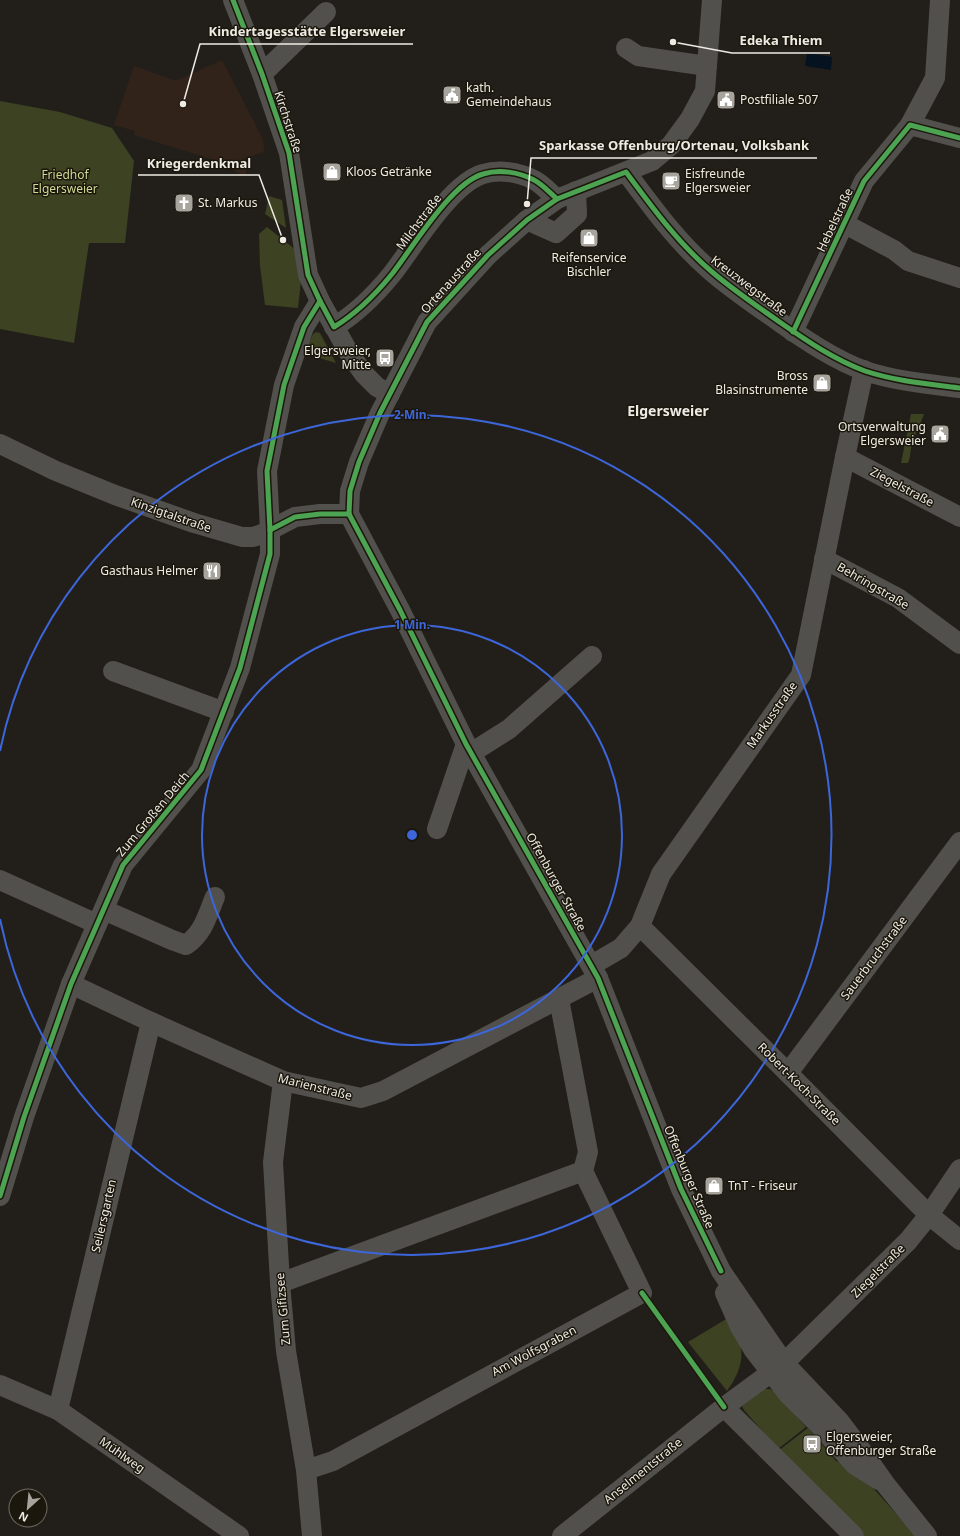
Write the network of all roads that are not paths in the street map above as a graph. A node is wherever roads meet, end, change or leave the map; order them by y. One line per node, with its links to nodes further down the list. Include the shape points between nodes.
1 (232, 0): 7 (street, Kirchstraße)
2 (712, 0): 6 (street, Ortenaustraße)
3 (940, 0): 8 (street, Hebelstraße, via 944,27 941,71 933,98)
4 (326, 12): 7 (street)
5 (626, 48): 6 (street, via 638,56)
6 (707, 66): 10 (street, Ortenaustraße, via 705,91 690,119 671,144 652,161)
7 (262, 74): 15 (street, Kirchstraße, via 289,152 308,275)
8 (910, 125): 9 (street); 13 (street, Hebelstraße, via 864,181)
9 (960, 138)
10 (626, 172): 11 (street, Ortenaustraße); 17 (street, Kreuzwegstraße, via 657,214 710,270)
11 (570, 196): 12 (street, Ortenaustraße); 12 (street, via 577,214 556,233); 16 (street, Milchstraße, via 509,172 497,171 469,180 449,199 364,306)
12 (527, 220): 20 (street, Ortenaustraße, via 488,255 428,322)
13 (845, 224): 14 (street, via 894,250 908,261); 17 (street, Hebelstraße)
14 (960, 278)
15 (320, 301): 16 (street, Kirchstraße); 25 (street, via 304,327 284,385 267,471)
16 (334, 328): 20 (street, Kirchstraße, via 364,374 377,387)
17 (793, 332): 18 (street, Kreuzwegstraße, via 830,355)
18 (864, 370): 19 (street, Kreuzwegstraße, via 884,377); 22 (street, Markusstraße)
19 (960, 388)
20 (390, 394): 23 (street, Ortenaustraße, via 359,462 350,491)
21 (0, 444): 25 (street, Kinzigtalstraße, via 56,471 194,523 242,537)
22 (845, 456): 24 (street, Ziegelstraße); 26 (street, Markusstraße)
23 (349, 514): 25 (street, Kinzigtalstraße, via 295,517); 31 (street, Offenburger Straße)
24 (960, 517)
25 (270, 530): 30 (street, Zum Großen Deich, via 270,554 240,668)
26 (824, 559): 27 (street, Behringstraße, via 898,598); 37 (street, Markusstraße, via 801,675 661,874)
27 (960, 644)
28 (592, 656): 31 (street, via 509,729)
29 (113, 671): 30 (street)
30 (224, 712): 36 (street, Zum Großen Deich, via 201,770 123,865)
31 (469, 748): 32 (street); 38 (street, Offenburger Straße)
32 (437, 829)
33 (960, 842): 42 (street, Sauerbruchstraße)
34 (0, 880): 36 (street)
35 (214, 897): 36 (street, via 201,930 196,938 186,945)
36 (100, 917): 39 (street, Zum Großen Deich)
37 (640, 926): 38 (street, Markusstraße); 42 (street, Robert-Koch-Straße)
38 (595, 972): 40 (street, Marienstraße); 50 (street, Offenburger Straße, via 681,1189 721,1271 726,1293 740,1327 753,1349)
39 (71, 984): 41 (street, Marienstraße); 46 (street, Zum Großen Deich, via 24,1116)
40 (559, 999): 43 (street, Marienstraße, via 383,1091 361,1098); 45 (street, via 588,1152)
41 (151, 1022): 43 (street, Marienstraße); 53 (street, Seilersgarten)
42 (788, 1073): 47 (street, Robert-Koch-Straße)
43 (283, 1081): 49 (street, Zum Gifizsee, via 273,1162)
44 (960, 1169): 47 (street, Ziegelstraße)
45 (583, 1172): 49 (street); 54 (street, Am Wolfsgraben, via 642,1293 333,1461)
46 (0, 1196)
47 (929, 1215): 48 (street, Robert-Koch-Straße); 50 (street, Ziegelstraße, via 908,1241)
48 (960, 1240)
49 (280, 1282): 54 (street, Zum Gifizsee, via 286,1351)
50 (778, 1368): 52 (street, Anselmentstraße); 59 (street, Offenburger Straße, via 788,1394 855,1465 886,1485)
51 (0, 1385): 53 (street, Mühlweg)
52 (724, 1407): 57 (street, Anselmentstraße); 58 (street)
53 (58, 1410): 55 (street, Mühlweg)
54 (306, 1470): 56 (street, Zum Gifizsee)
55 (239, 1536)
56 (312, 1536)
57 (562, 1536)
58 (854, 1536)
59 (927, 1536)

